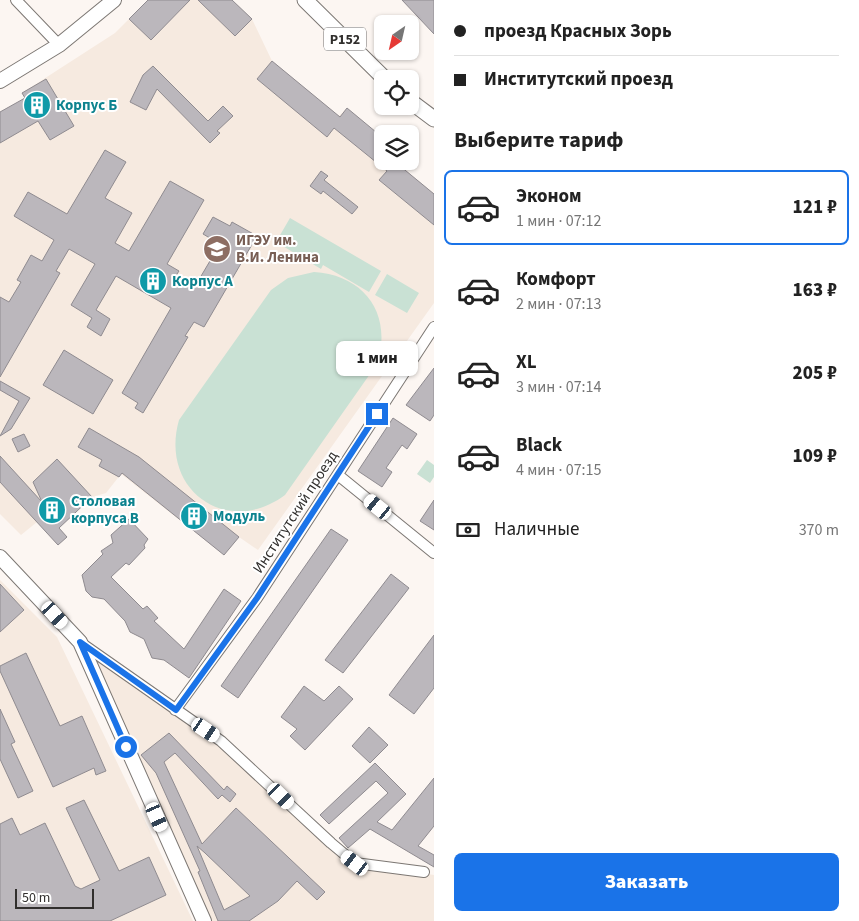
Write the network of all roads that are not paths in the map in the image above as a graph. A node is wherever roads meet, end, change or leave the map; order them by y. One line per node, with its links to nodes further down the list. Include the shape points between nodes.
1 (16, 0): 4 (street)
2 (114, 0): 4 (street)
3 (306, 0): 5 (main road, Р152)
4 (59, 45): 6 (street)
5 (376, 70)
6 (0, 81)
7 (419, 108): 8 (main road)
8 (434, 119)
9 (434, 327): 10 (street, Институтский проезд)
10 (338, 475): 11 (street); 14 (street, Институтский проезд, via 257,598)
11 (434, 553)
12 (0, 557): 13 (street)
13 (80, 642): 14 (street); 16 (street)
14 (176, 710): 15 (street, via 221,741 355,863)
15 (424, 872)
16 (204, 921)

